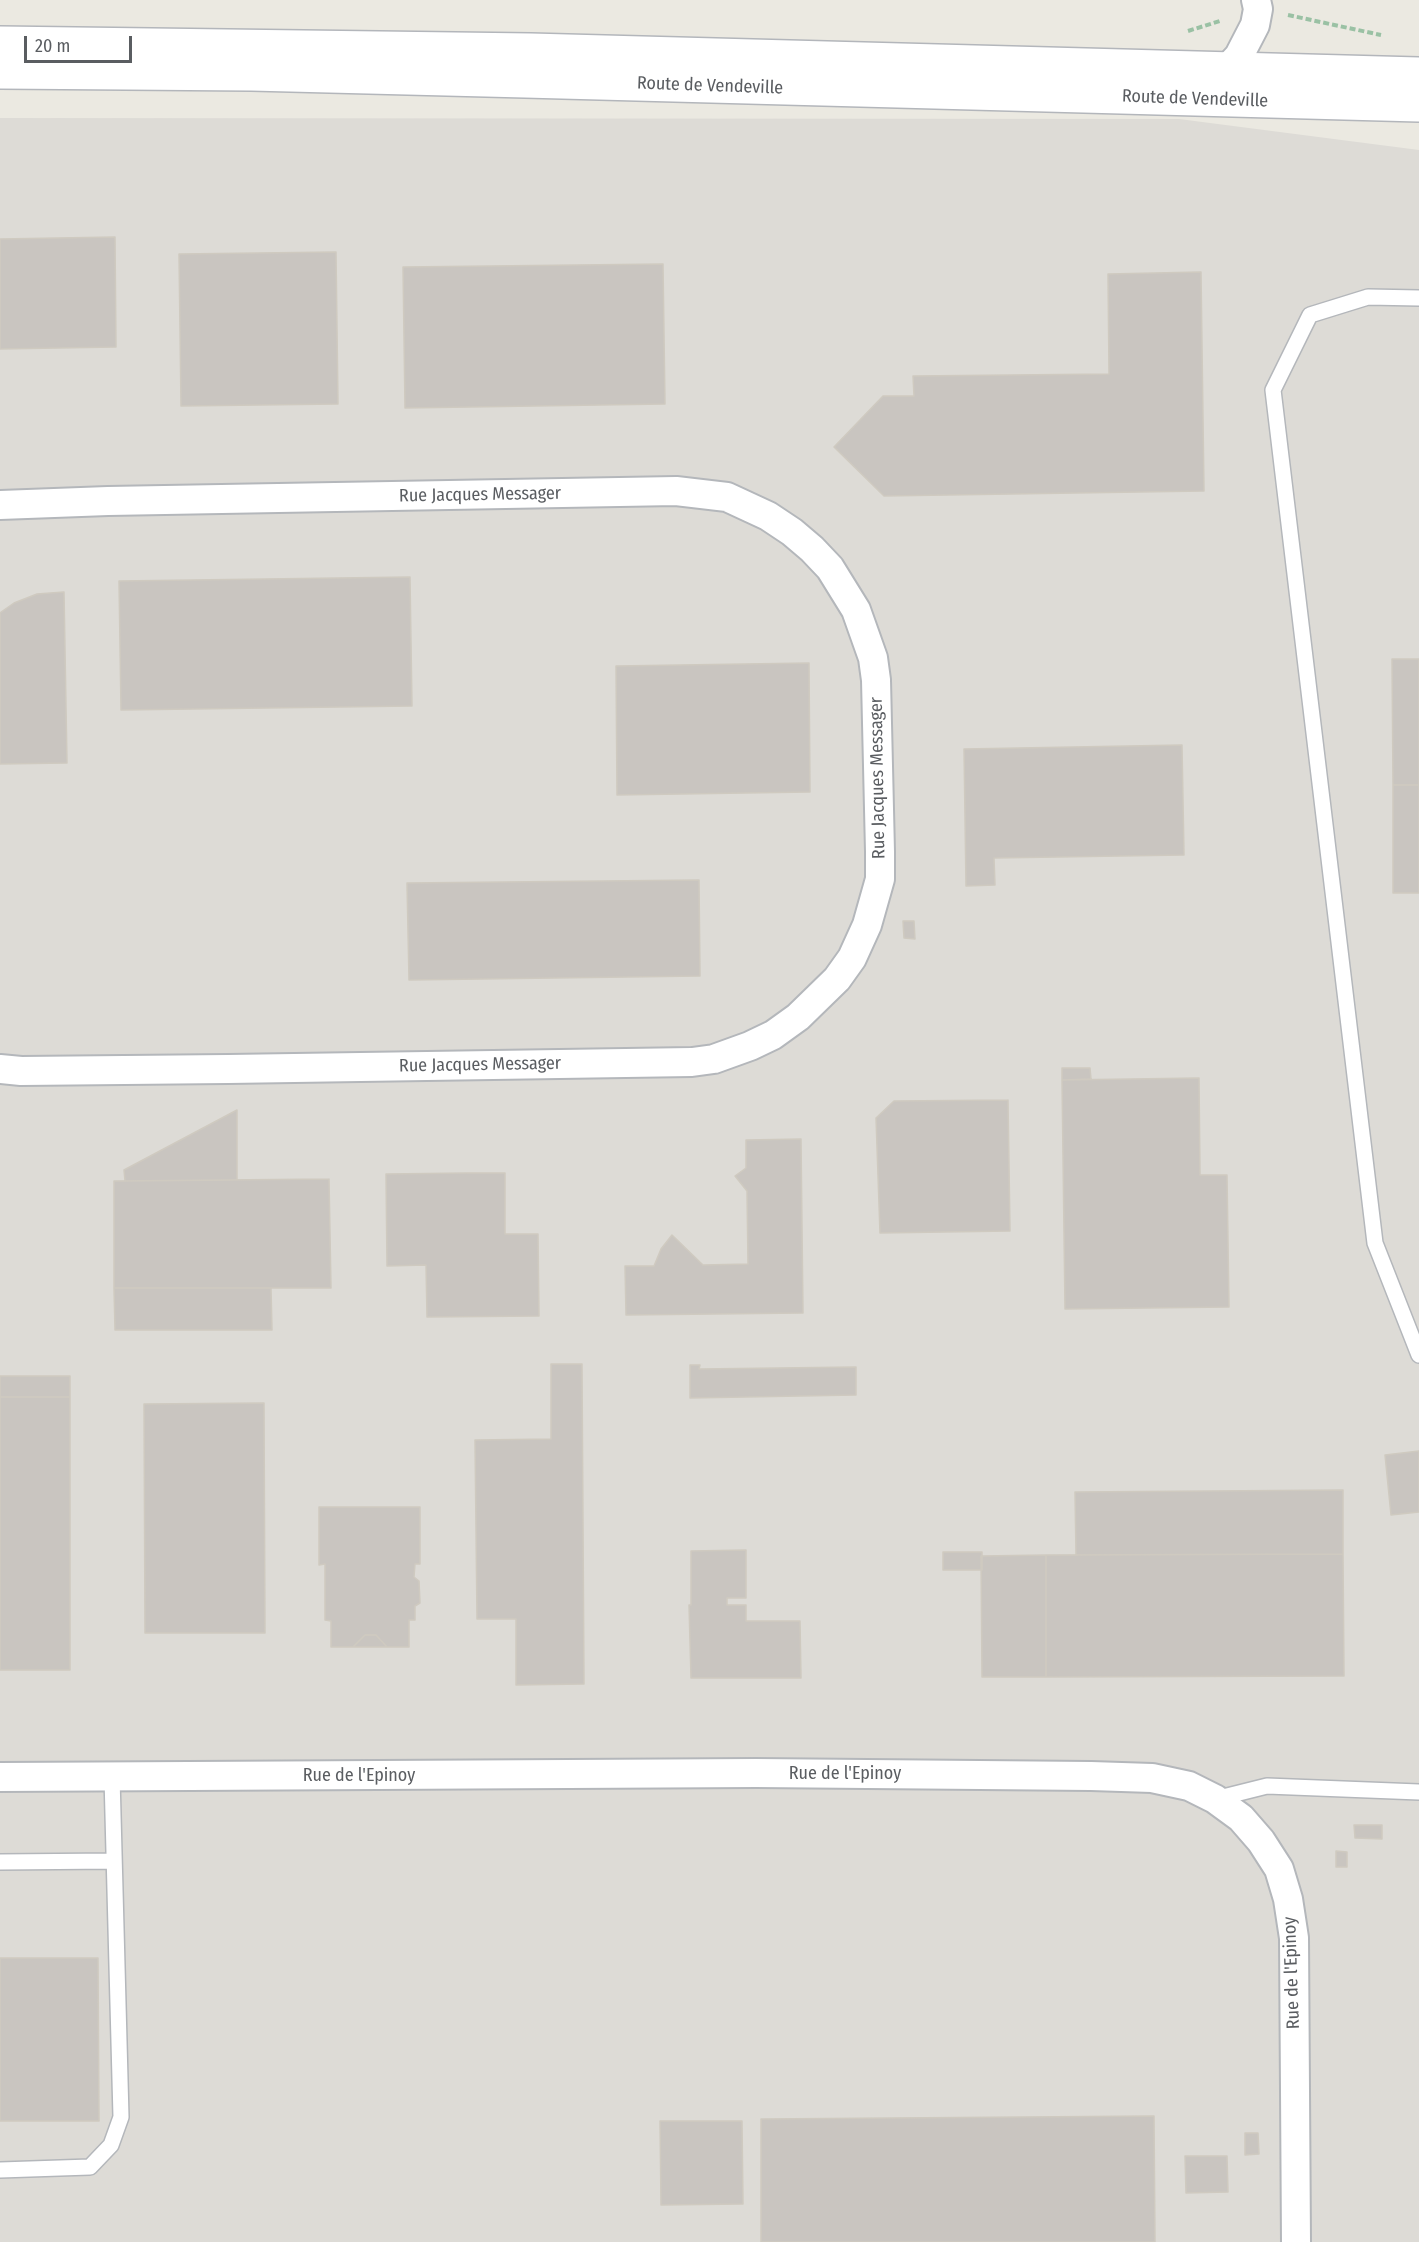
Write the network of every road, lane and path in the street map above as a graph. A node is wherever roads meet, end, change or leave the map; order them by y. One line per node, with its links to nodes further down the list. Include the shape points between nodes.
1 (1256, 0): 3 (street, via 1255,25 1239,56)
2 (0, 43): 3 (main road, Route de Vendeville, via 519,50)
3 (1227, 69): 5 (main road, Route de Vendeville)
4 (0, 72): 6 (main road, Route de Vendeville, via 513,80)
5 (1419, 74)
6 (1419, 105)
7 (1419, 298): 10 (lane, via 1368,297 1310,315 1273,390 1375,1243)
8 (0, 505): 9 (street, Rue Jacques Messager, via 676,491 727,498 768,516 813,549 856,610 873,658 876,680 880,842 880,879 875,901 852,958 837,979 773,1035 714,1059)
9 (0, 1069)
10 (1419, 1355)
11 (0, 1777): 12 (street, Rue de l'Epinoy)
12 (112, 1777): 14 (street, Rue de l'Epinoy, via 756,1773 1091,1776 1152,1778 1189,1786); 15 (lane)
13 (1419, 1792): 14 (lane, via 1267,1786)
14 (1215, 1799): 18 (street, Rue de l'Epinoy, via 1261,1841 1279,1869 1288,1899 1294,1938)
15 (114, 1861): 16 (lane); 17 (lane, via 121,2117 111,2145 90,2167)
16 (0, 1863)
17 (0, 2170)
18 (1296, 2242)

